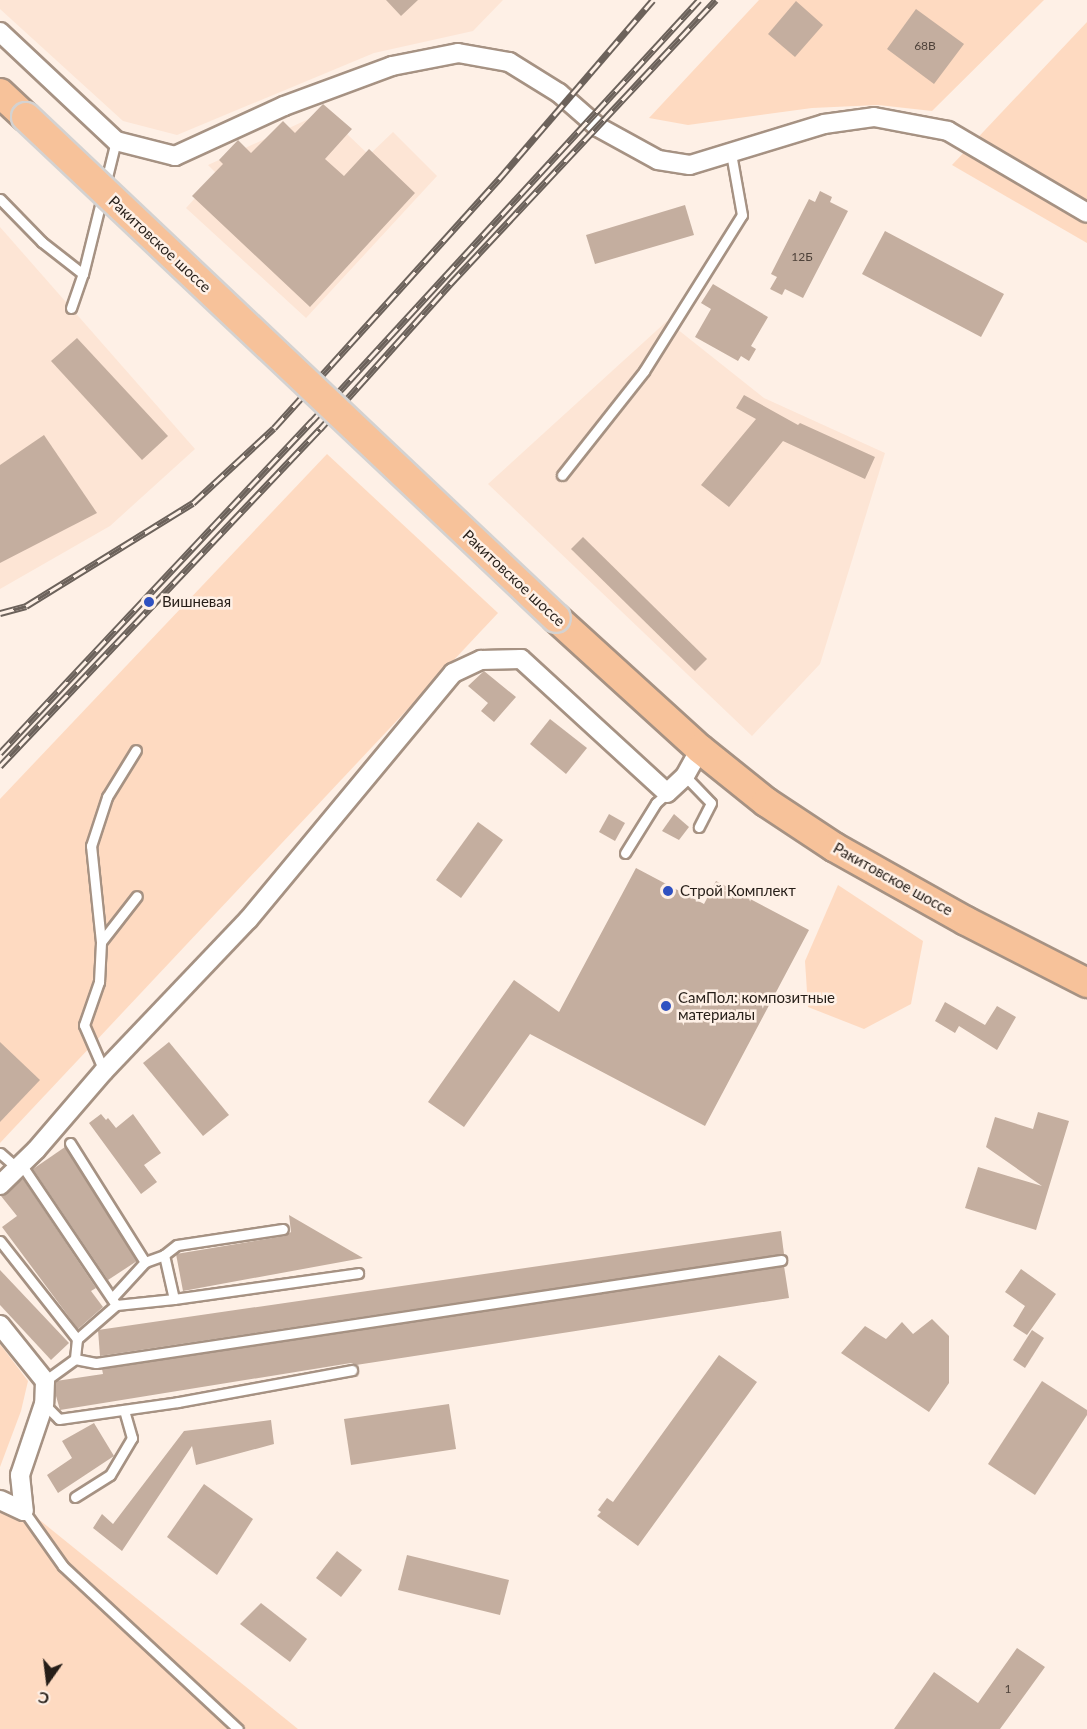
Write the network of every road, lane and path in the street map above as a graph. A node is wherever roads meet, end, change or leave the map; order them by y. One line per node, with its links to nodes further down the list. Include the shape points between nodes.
1 (0, 32): 3 (street)
2 (0, 93): 10 (main road, Ракитовское шоссе, bridge, via 556,618)
3 (116, 141): 4 (street, via 175,156 284,106 392,66 458,52 509,62 559,93 598,127 658,160 690,165); 7 (lane)
4 (731, 153): 6 (street, via 824,124 874,117 948,130); 9 (lane, via 742,215 644,371)
5 (0, 199): 7 (lane, via 42,242)
6 (1087, 213)
7 (83, 274): 8 (lane)
8 (72, 308)
9 (562, 475)
10 (700, 748): 12 (street); 18 (main road, Ракитовское шоссе, via 766,802 834,847)
11 (136, 750): 17 (lane, via 107,797 91,846)
12 (685, 776): 13 (street); 14 (lane, via 711,803)
13 (667, 793): 15 (lane, via 656,803); 19 (street, via 521,659 481,660 453,673 248,920)
14 (699, 827)
15 (625, 853)
16 (137, 896): 17 (lane)
17 (101, 942): 19 (lane, via 99,982 84,1025)
18 (1087, 983)
19 (104, 1071): 22 (street)
20 (70, 1143): 28 (lane)
21 (0, 1153): 22 (lane)
22 (19, 1166): 23 (street); 31 (lane)
23 (0, 1185)
24 (283, 1228): 26 (lane, via 177,1245)
25 (0, 1241): 33 (lane)
26 (164, 1256): 28 (lane); 30 (lane)
27 (781, 1260): 34 (lane, via 96,1363)
28 (145, 1262): 31 (lane)
29 (358, 1273): 30 (lane)
30 (174, 1299): 31 (lane)
31 (114, 1302): 33 (lane)
32 (0, 1325): 36 (street)
33 (77, 1339): 34 (lane)
34 (75, 1359): 36 (lane)
35 (352, 1370): 38 (lane)
36 (45, 1381): 37 (street)
37 (44, 1404): 38 (lane, via 59,1419); 41 (street, via 20,1474)
38 (124, 1410): 39 (lane, via 132,1438 110,1475)
39 (75, 1497)
40 (0, 1500): 41 (street)
41 (24, 1510): 42 (lane, via 63,1566)
42 (238, 1729)

